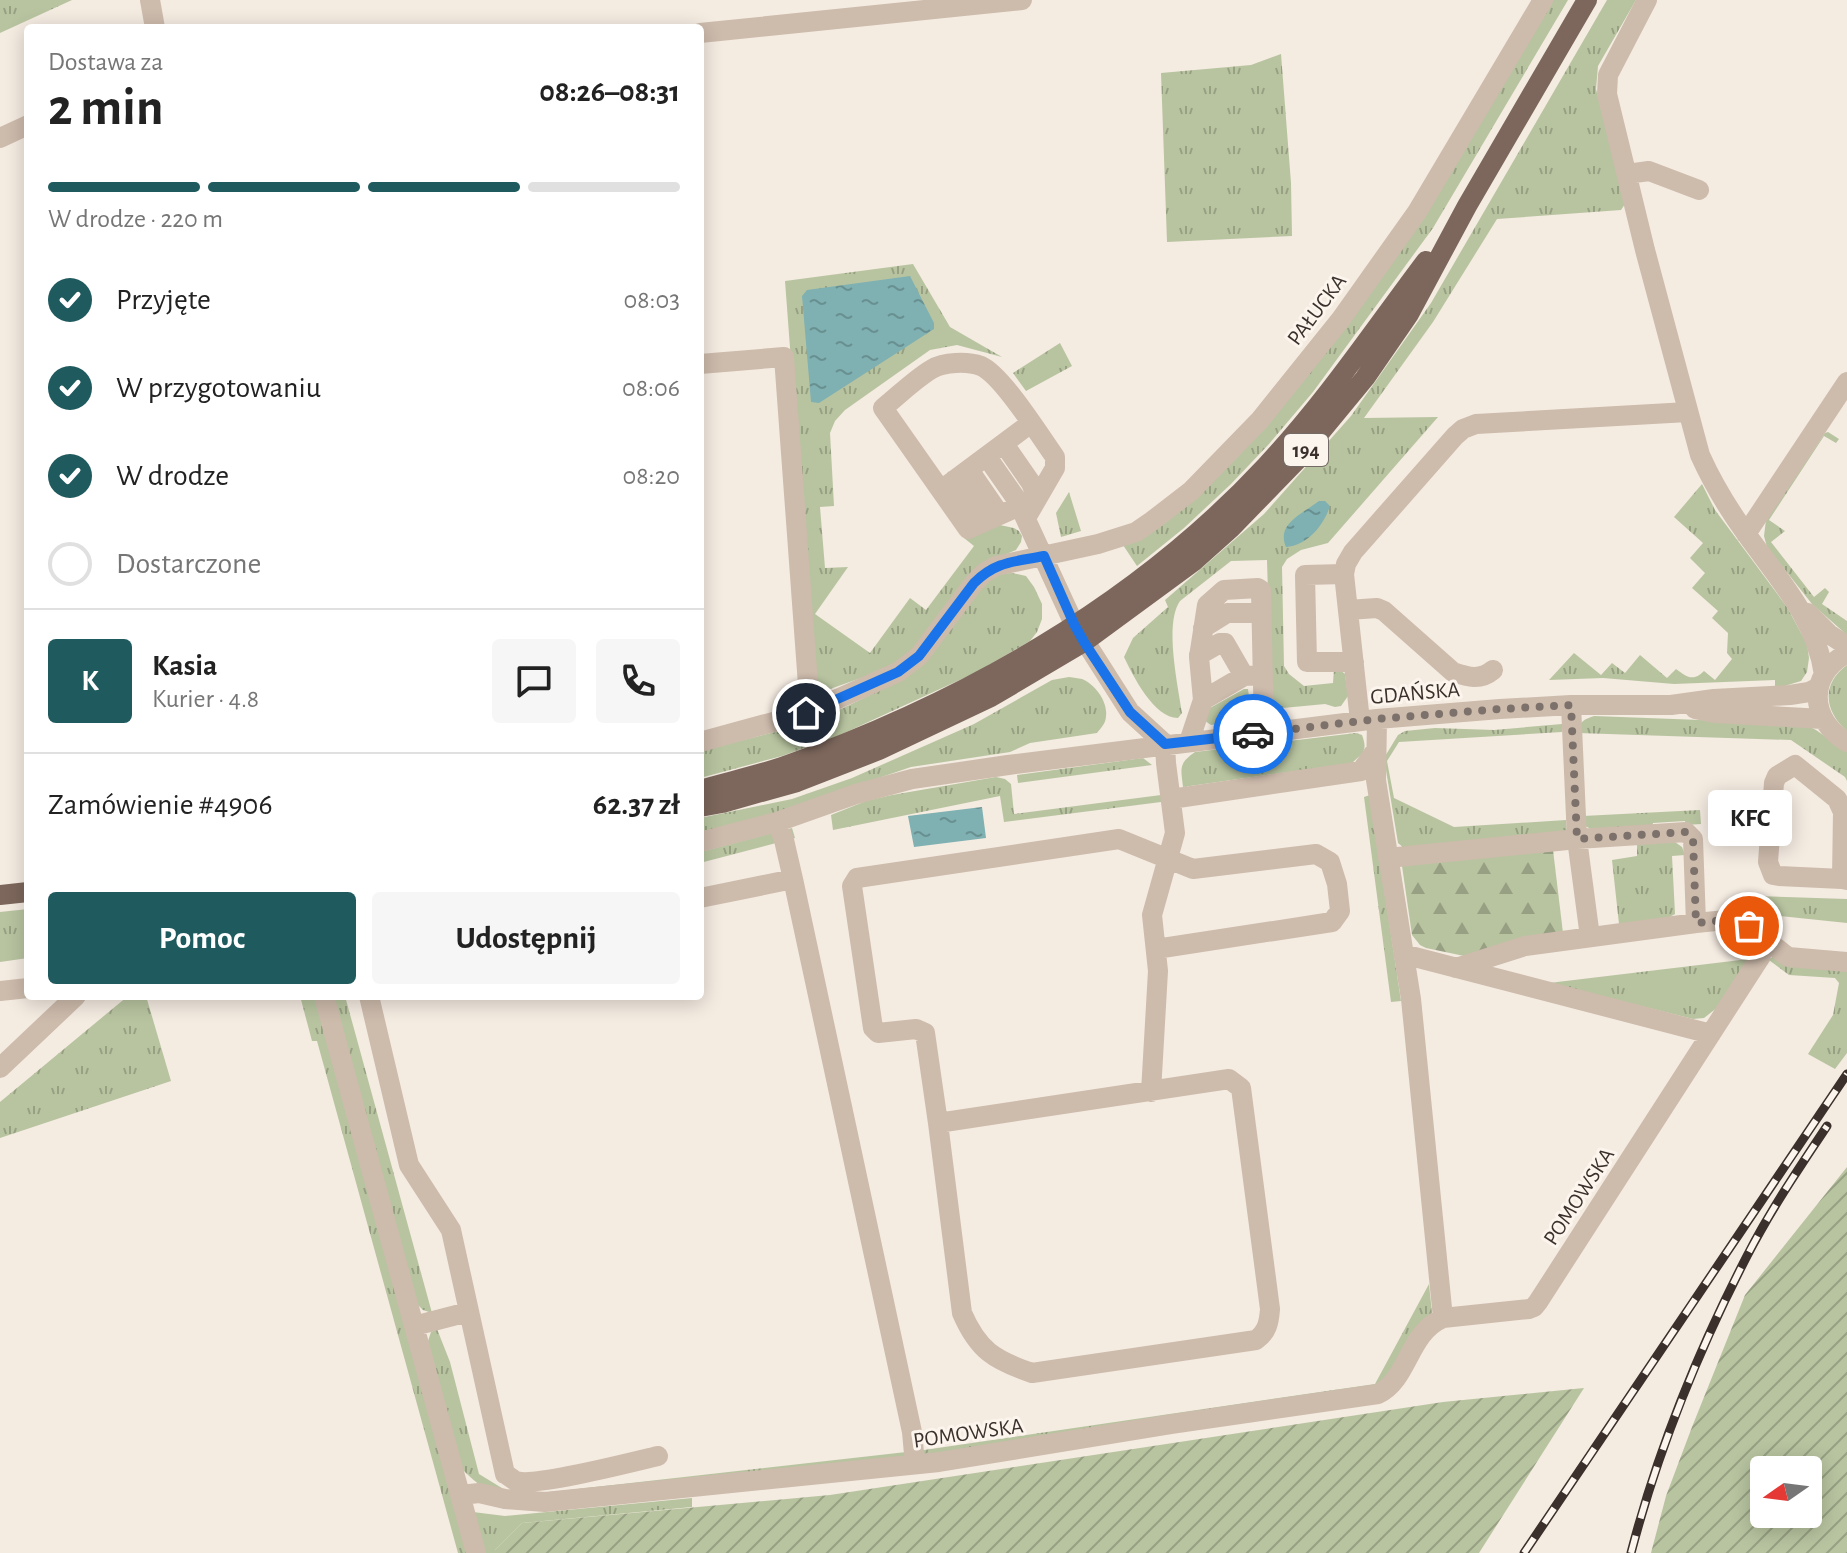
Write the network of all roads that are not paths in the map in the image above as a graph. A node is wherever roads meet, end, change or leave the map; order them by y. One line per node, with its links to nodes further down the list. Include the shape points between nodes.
1 (150, 0): 6 (street)
2 (1022, 0): 7 (street)
3 (1543, 0): 21 (street, PAŁUCKA, via 1417,212 1260,420 1191,491 1136,532)
4 (1587, 0): 25 (main road, 194, via 1409,314 1365,378 1299,458 1193,562)
5 (1647, 0): 10 (street, via 1608,75 1607,94)
6 (154, 24)
7 (704, 33)
8 (24, 127): 9 (street)
9 (0, 138)
10 (1627, 174): 11 (street, via 1649,171); 14 (street)
11 (1699, 190)
12 (704, 364): 38 (street, via 784,357)
13 (1847, 382): 20 (street)
14 (1688, 412): 20 (street, via 1713,483); 22 (street, via 1476,424 1463,429 1353,552)
15 (1018, 433): 16 (street); 17 (street, via 1000,381 982,366 934,367 883,408); 18 (street, via 1031,483); 18 (street, via 1055,457 1055,468)
16 (987, 457): 17 (street); 18 (street)
17 (954, 480): 19 (street); 19 (street, via 968,529)
18 (1028, 507): 19 (street); 21 (street)
19 (992, 518)
20 (1746, 534): 23 (street)
21 (1044, 556): 25 (street); 38 (street, via 984,573 919,656 898,672)
22 (1344, 574): 24 (street); 30 (street, via 1305,575 1307,662)
23 (1791, 596): 26 (street); 34 (street, via 1816,643)
24 (1348, 610): 30 (street); 31 (street, via 1384,611 1453,672 1479,678)
25 (1079, 633): 45 (street, via 1130,712); 47 (main road, 194, via 845,743); 49 (main road, 194, via 991,697 879,750 797,782)
26 (1847, 646)
27 (1847, 653): 34 (street)
28 (1199, 655): 29 (street, via 1225,643); 32 (street, via 1207,605 1224,590 1258,588 1262,613); 33 (street)
29 (1233, 657): 32 (street); 33 (street)
30 (1354, 662): 40 (street)
31 (1493, 670)
32 (1253, 675): 35 (street); 41 (street)
33 (1201, 676): 35 (street)
34 (1821, 681): 37 (street, GDAŃSKA, via 1809,692); 39 (street, via 1818,703)
35 (1203, 700): 43 (street)
36 (1571, 705): 37 (street, GDAŃSKA); 40 (street, GDAŃSKA); 51 (street)
37 (1671, 705): 39 (street, GDAŃSKA)
38 (810, 712): 42 (street)
39 (1823, 719): 44 (street)
40 (1369, 720): 41 (street, GDAŃSKA); 46 (street)
41 (1264, 732): 43 (street, GDAŃSKA)
42 (704, 741)
43 (1189, 742): 45 (street, GDAŃSKA)
44 (1847, 742)
45 (1165, 744): 48 (street); 50 (street, GDAŃSKA, via 912,779)
46 (1376, 750): 48 (street, via 1361,771); 54 (street)
47 (704, 789)
48 (1171, 799): 53 (street, via 1175,833)
49 (704, 806)
50 (777, 822): 52 (street, GDAŃSKA); 55 (street)
51 (1577, 839): 54 (street); 60 (street, via 1686,832 1693,839); 61 (street)
52 (704, 841)
53 (1168, 858): 63 (street, via 1152,915); 63 (street, via 1193,869 1316,854 1330,862 1340,911 1332,922); 77 (street, via 1119,839 857,878 852,886 873,1028 878,1033 925,1033)
54 (1388, 858): 64 (street)
55 (793, 879): 59 (street); 82 (street)
56 (1844, 880): 56 (street, via 1843,812 1837,799 1795,765 1774,783 1770,871)
57 (24, 892): 58 (main road)
58 (0, 895)
59 (704, 897)
60 (1696, 923): 61 (street); 66 (street, via 1726,920 1749,926 1788,957)
61 (1590, 937): 62 (street)
62 (1525, 946): 67 (street); 68 (street)
63 (1156, 949): 76 (street)
64 (1403, 954): 67 (street); 79 (street)
65 (1761, 956): 74 (street, POMOWSKA)
66 (1847, 962)
67 (1456, 968): 68 (street)
68 (1503, 980): 74 (street)
69 (24, 988): 70 (street)
70 (0, 991)
71 (72, 1000): 75 (street)
72 (325, 1000): 80 (street)
73 (370, 1000): 78 (street, via 409,1165 451,1230)
74 (1711, 1034): 79 (street, POMOWSKA, via 1534,1307)
75 (0, 1068)
76 (1151, 1092): 77 (street); 77 (street, via 1229,1079 1241,1088 1270,1309 1264,1334 1256,1340 1032,1373 1005,1364 985,1350 962,1313)
77 (938, 1123)
78 (468, 1312): 80 (street); 81 (street, via 505,1474 526,1482)
79 (1443, 1318): 82 (street, POMOWSKA, via 1422,1332 1391,1385 1378,1394)
80 (414, 1326): 83 (street)
81 (658, 1456)
82 (915, 1464): 83 (street, POMOWSKA, via 545,1502)
83 (461, 1495): 84 (street)
84 (476, 1553)

